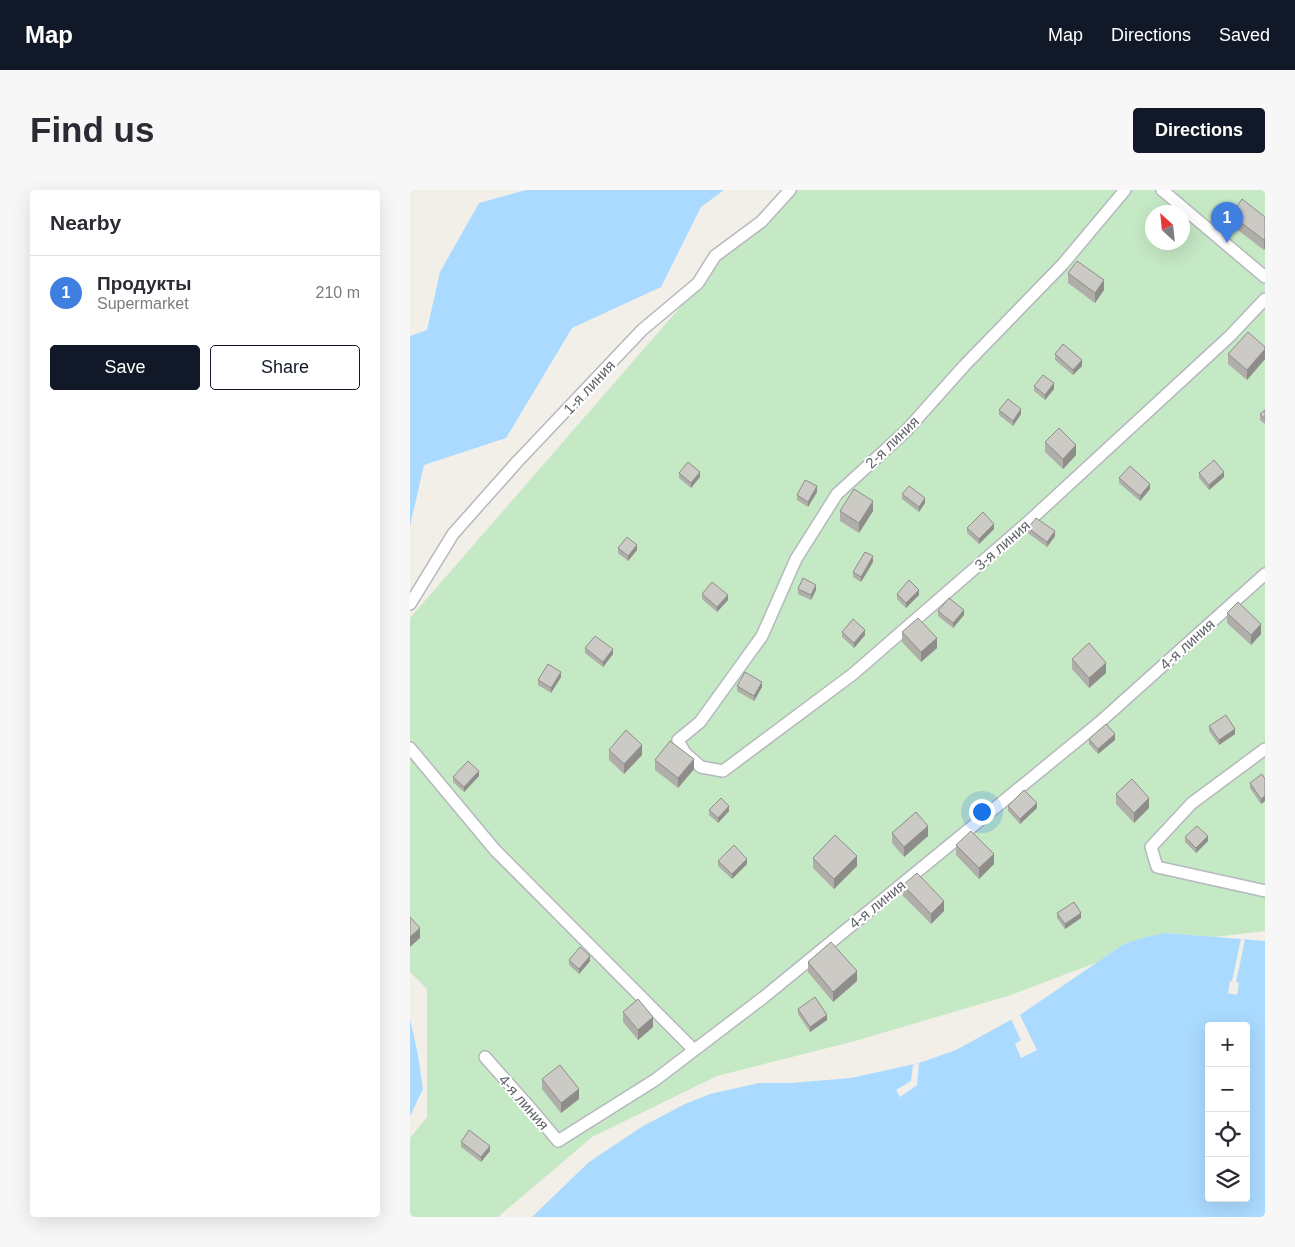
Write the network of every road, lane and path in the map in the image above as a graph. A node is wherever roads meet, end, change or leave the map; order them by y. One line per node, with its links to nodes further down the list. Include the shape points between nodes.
1 (790, 190): 7 (lane, 1-я линия, via 761,222 715,256 698,283 642,330 517,462 453,534)
2 (1125, 190): 10 (lane, 2-я линия, via 1063,264 906,431 837,494 796,558 762,636 700,722 678,740 686,753 702,767)
3 (1162, 190): 4 (lane)
4 (1265, 277)
5 (1265, 299): 10 (lane, 3-я линия, via 1230,336 1027,523 853,674)
6 (1265, 574): 12 (lane, 4-я линия, via 1100,722 764,997)
7 (410, 604)
8 (410, 748): 12 (lane, via 495,850)
9 (1265, 749): 11 (lane, via 1192,803 1151,847 1157,867)
10 (722, 771)
11 (1265, 891)
12 (694, 1050): 13 (lane, 4-я линия, via 655,1080 558,1141)
13 (485, 1057)

